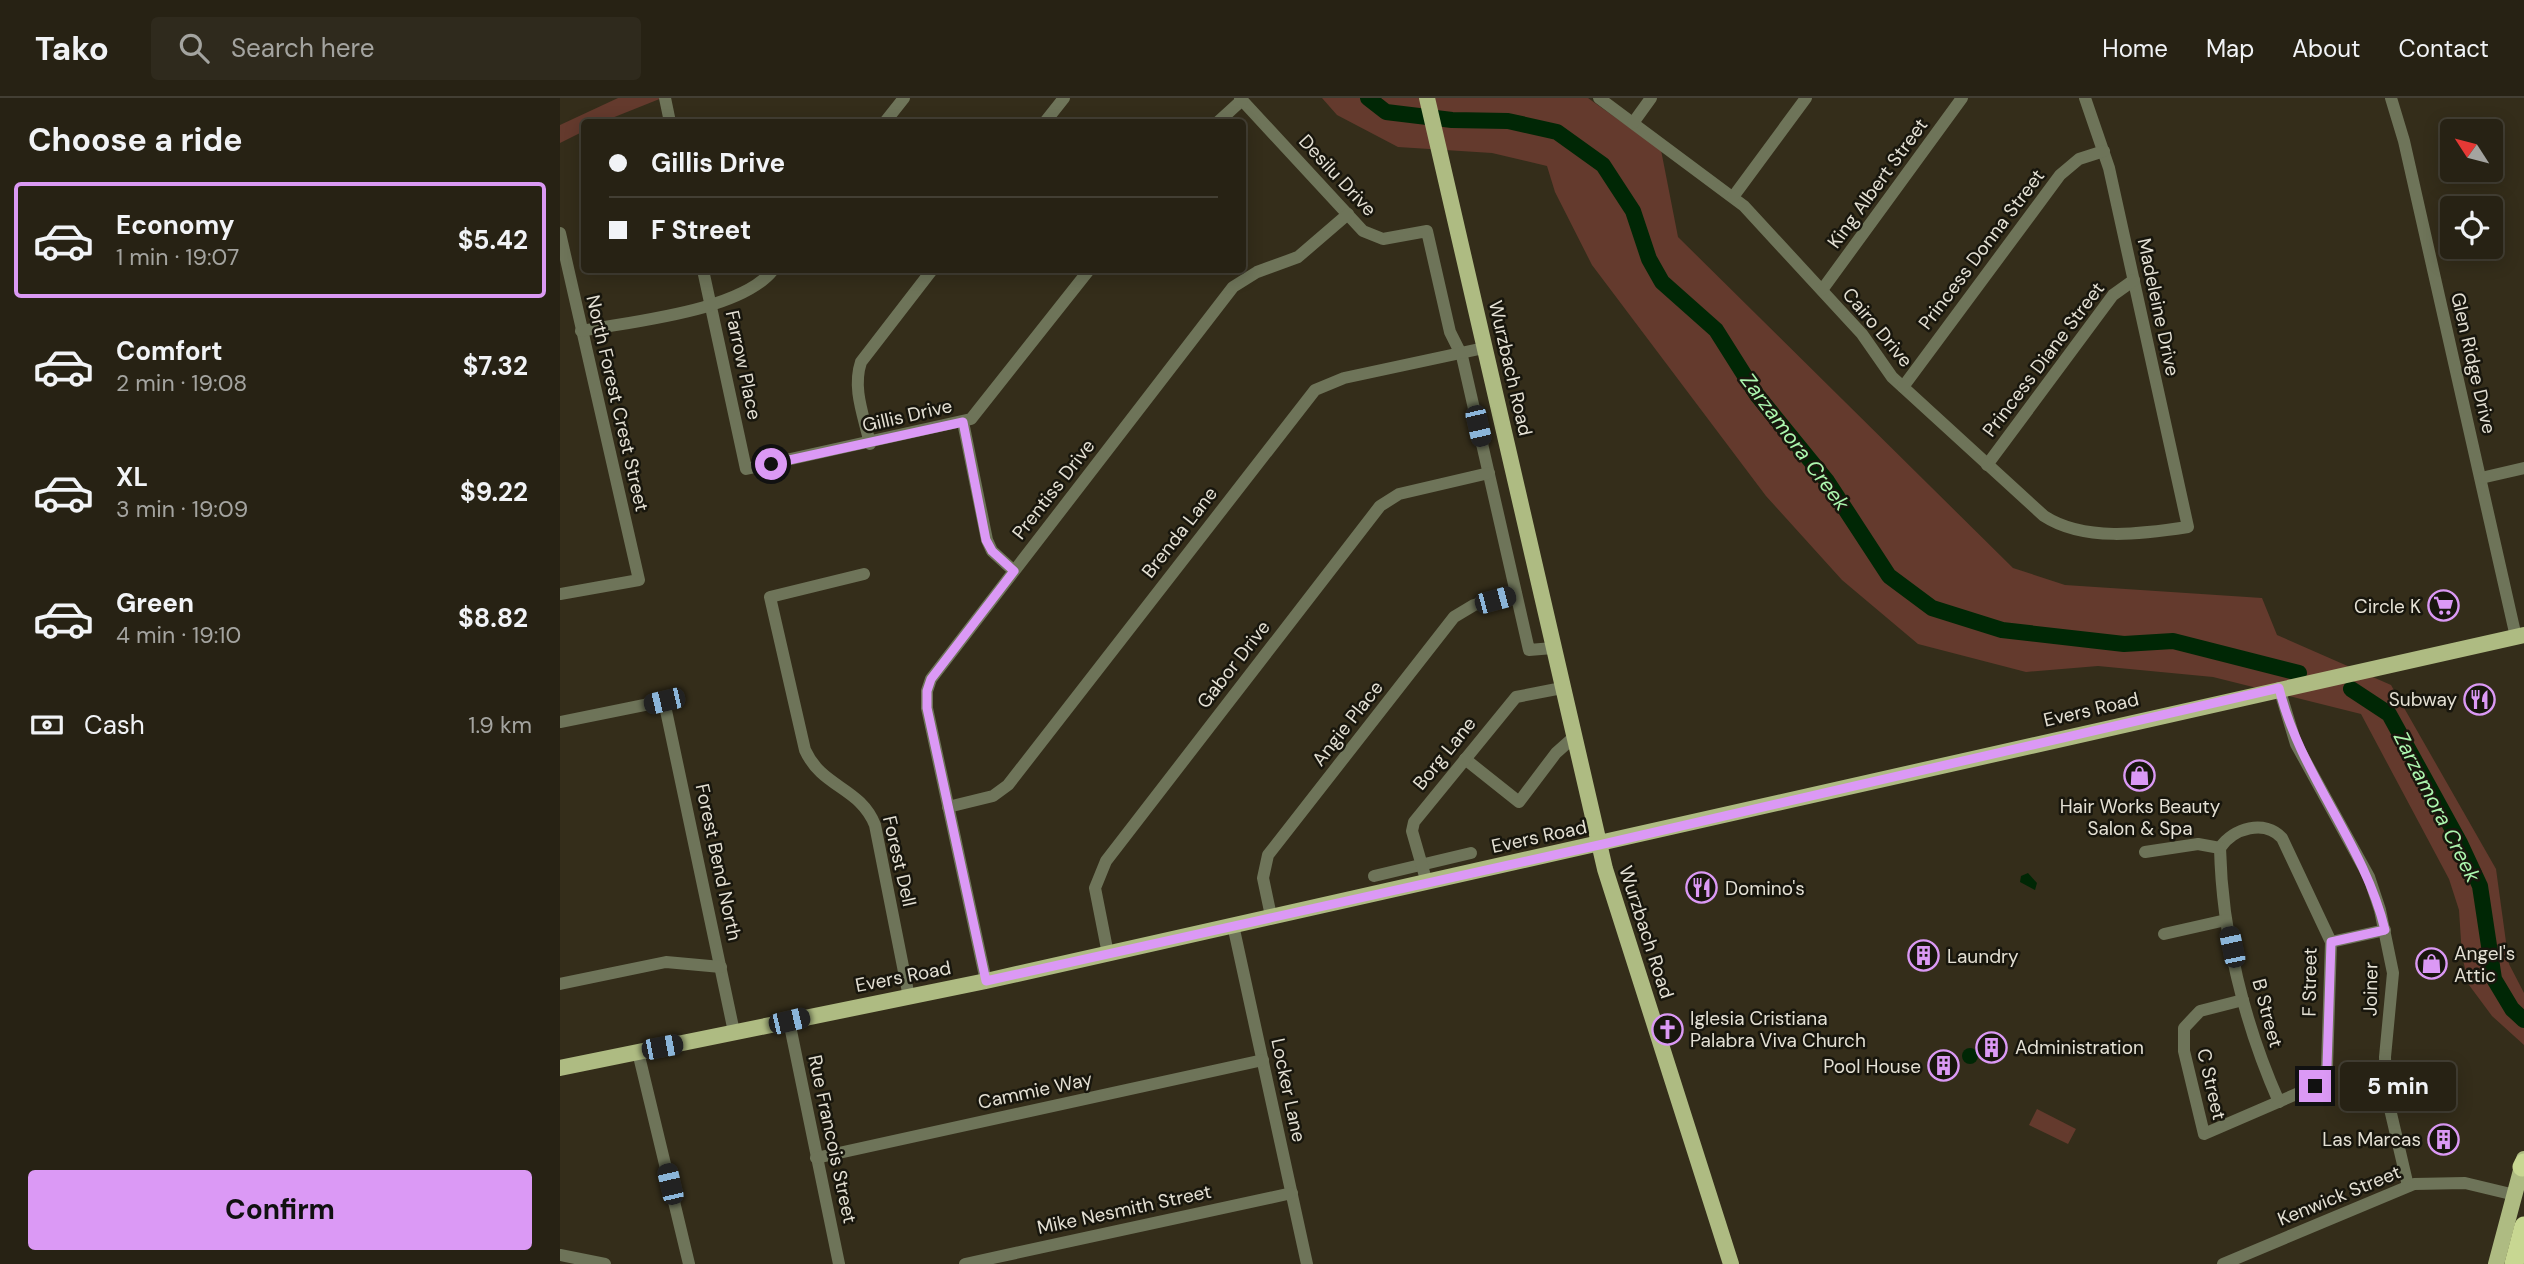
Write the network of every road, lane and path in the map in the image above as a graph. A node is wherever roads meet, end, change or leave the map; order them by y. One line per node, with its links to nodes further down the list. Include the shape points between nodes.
1 (665, 98): 12 (street)
2 (904, 98): 13 (street)
3 (1064, 98): 14 (street)
4 (1427, 98): 29 (main road, Wurzbach Road)
5 (1599, 98): 16 (street, Cairo Drive)
6 (1651, 98): 16 (street)
7 (1806, 98): 18 (street)
8 (1962, 98): 26 (street, King Albert Street)
9 (2085, 98): 17 (street, Madeleine Drive)
10 (2391, 98): 38 (street, Glen Ridge Drive)
11 (1241, 99): 15 (street); 19 (street, Desilu Drive)
12 (669, 119)
13 (887, 119)
14 (1047, 119)
15 (1220, 119)
16 (1633, 123): 18 (street, Cairo Drive)
17 (2104, 151): 25 (street, Madeleine Drive); 31 (street, Princess Donna Street, via 2079,159 2060,175)
18 (1733, 197): 26 (street, Cairo Drive)
19 (1348, 214): 30 (street, Desilu Drive, via 1363,231 1383,239 1427,231 1450,332); 40 (street, Prentiss Drive, via 1298,257 1257,272 1234,287)
20 (560, 233): 28 (street, North Forest Crest Street)
21 (704, 273): 27 (street, Farrow Place)
22 (770, 273): 27 (street, via 751,289)
23 (930, 273): 33 (street, via 862,362 857,376)
24 (1087, 273): 32 (street, Gillis Drive, via 979,411)
25 (2134, 280): 34 (street, Princess Diane Street, via 2113,295); 39 (street, Madeleine Drive)
26 (1822, 290): 31 (street, Cairo Drive)
27 (711, 305): 28 (street); 36 (street, Farrow Place)
28 (582, 331): 42 (street, North Forest Crest Street, via 639,580)
29 (1485, 348): 30 (street, Brenda Lane); 45 (main road, Wurzbach Road)
30 (1461, 353): 37 (street); 51 (street, Brenda Lane, via 1344,378 1315,390 1008,785 993,796)
31 (1903, 387): 34 (street, Cairo Drive)
32 (963, 422): 33 (street, Gillis Drive); 40 (street, via 986,540)
33 (870, 443): 36 (street, Gillis Drive)
34 (1987, 464): 39 (street, Cairo Drive, via 2044,516 2068,529 2156,532)
35 (2524, 468): 38 (street)
36 (747, 469)
37 (1489, 473): 43 (street); 65 (street, Gabor Drive, via 1399,494 1380,506 1106,861 1095,888)
38 (2481, 478): 44 (street, Glen Ridge Drive)
39 (2188, 527)
40 (1014, 571): 51 (street, Prentiss Drive, via 931,679 927,691)
41 (864, 575): 69 (street, Forest Dell, via 770,597 812,764 826,780 858,798 875,825)
42 (560, 594)
43 (1516, 594): 45 (street, via 1529,650); 59 (street, Angie Place, via 1454,617 1268,855 1263,878)
44 (2520, 636): 47 (main road, Evers Road)
45 (1553, 648): 46 (main road, Wurzbach Road)
46 (1562, 688): 49 (main road, Wurzbach Road); 50 (street, Borg Lane, via 1516,698)
47 (2279, 688): 52 (main road, Evers Road); 62 (street, Joiner, via 2296,744 2369,877)
48 (560, 722): 66 (street, Forest Bend North, via 664,701)
49 (1574, 737): 50 (street, via 1519,802); 52 (main road, Wurzbach Road)
50 (1465, 759): 56 (street, Borg Lane, via 1414,822 1412,831)
51 (948, 807): 67 (street, Prentiss Drive)
52 (1599, 845): 58 (main road, Evers Road); 90 (main road, Wurzbach Road)
53 (2220, 848): 54 (street, via 2198,844); 60 (street, B Street); 64 (street, F Street, via 2234,834 2258,827 2275,830)
54 (2145, 852)
55 (1471, 853): 56 (street)
56 (1422, 864): 57 (street); 58 (street, Borg Lane)
57 (1374, 876)
58 (1427, 883): 59 (main road, Evers Road)
59 (1271, 916): 61 (main road, Evers Road)
60 (2226, 920): 63 (street); 70 (street, B Street)
61 (1233, 925): 65 (main road, Evers Road); 74 (street, Locker Lane)
62 (2385, 930): 64 (street); 80 (street, Joiner, via 2393,990 2385,1075)
63 (2164, 934)
64 (2331, 942): 76 (street, F Street, via 2327,1067 2315,1086)
65 (1108, 954): 67 (main road, Evers Road)
66 (721, 967): 68 (street, via 666,962); 72 (street, Forest Bend North)
67 (986, 981): 69 (main road, Evers Road)
68 (560, 984)
69 (909, 997): 71 (main road, Evers Road)
70 (2244, 1000): 76 (street, B Street, via 2257,1052); 77 (street, C Street, via 2200,1011 2184,1028 2184,1051)
71 (789, 1021): 72 (main road, Evers Road); 78 (street, Rue Francois Street)
72 (734, 1032): 73 (main road, Evers Road)
73 (638, 1052): 75 (main road, Evers Road); 86 (street)
74 (1263, 1060): 78 (street, Cammie Way); 81 (street, Locker Lane)
75 (560, 1068)
76 (2279, 1102): 77 (street, F Street)
77 (2204, 1134)
78 (816, 1158): 87 (street, Rue Francois Street)
79 (2523, 1163): 82 (main road)
80 (2408, 1186): 82 (street, Kenwick Street, via 2457,1183); 91 (street, Kenwick Street)
81 (1292, 1193): 88 (street, Mike Nesmith Street); 89 (street, Locker Lane)
82 (2515, 1195): 92 (main road)
83 (2524, 1226): 93 (highway)
84 (560, 1255): 85 (street)
85 (605, 1264)
86 (689, 1264)
87 (839, 1264)
88 (965, 1264)
89 (1307, 1264)
90 (1731, 1264)
91 (2222, 1264)
92 (2496, 1264)
93 (2514, 1264)

